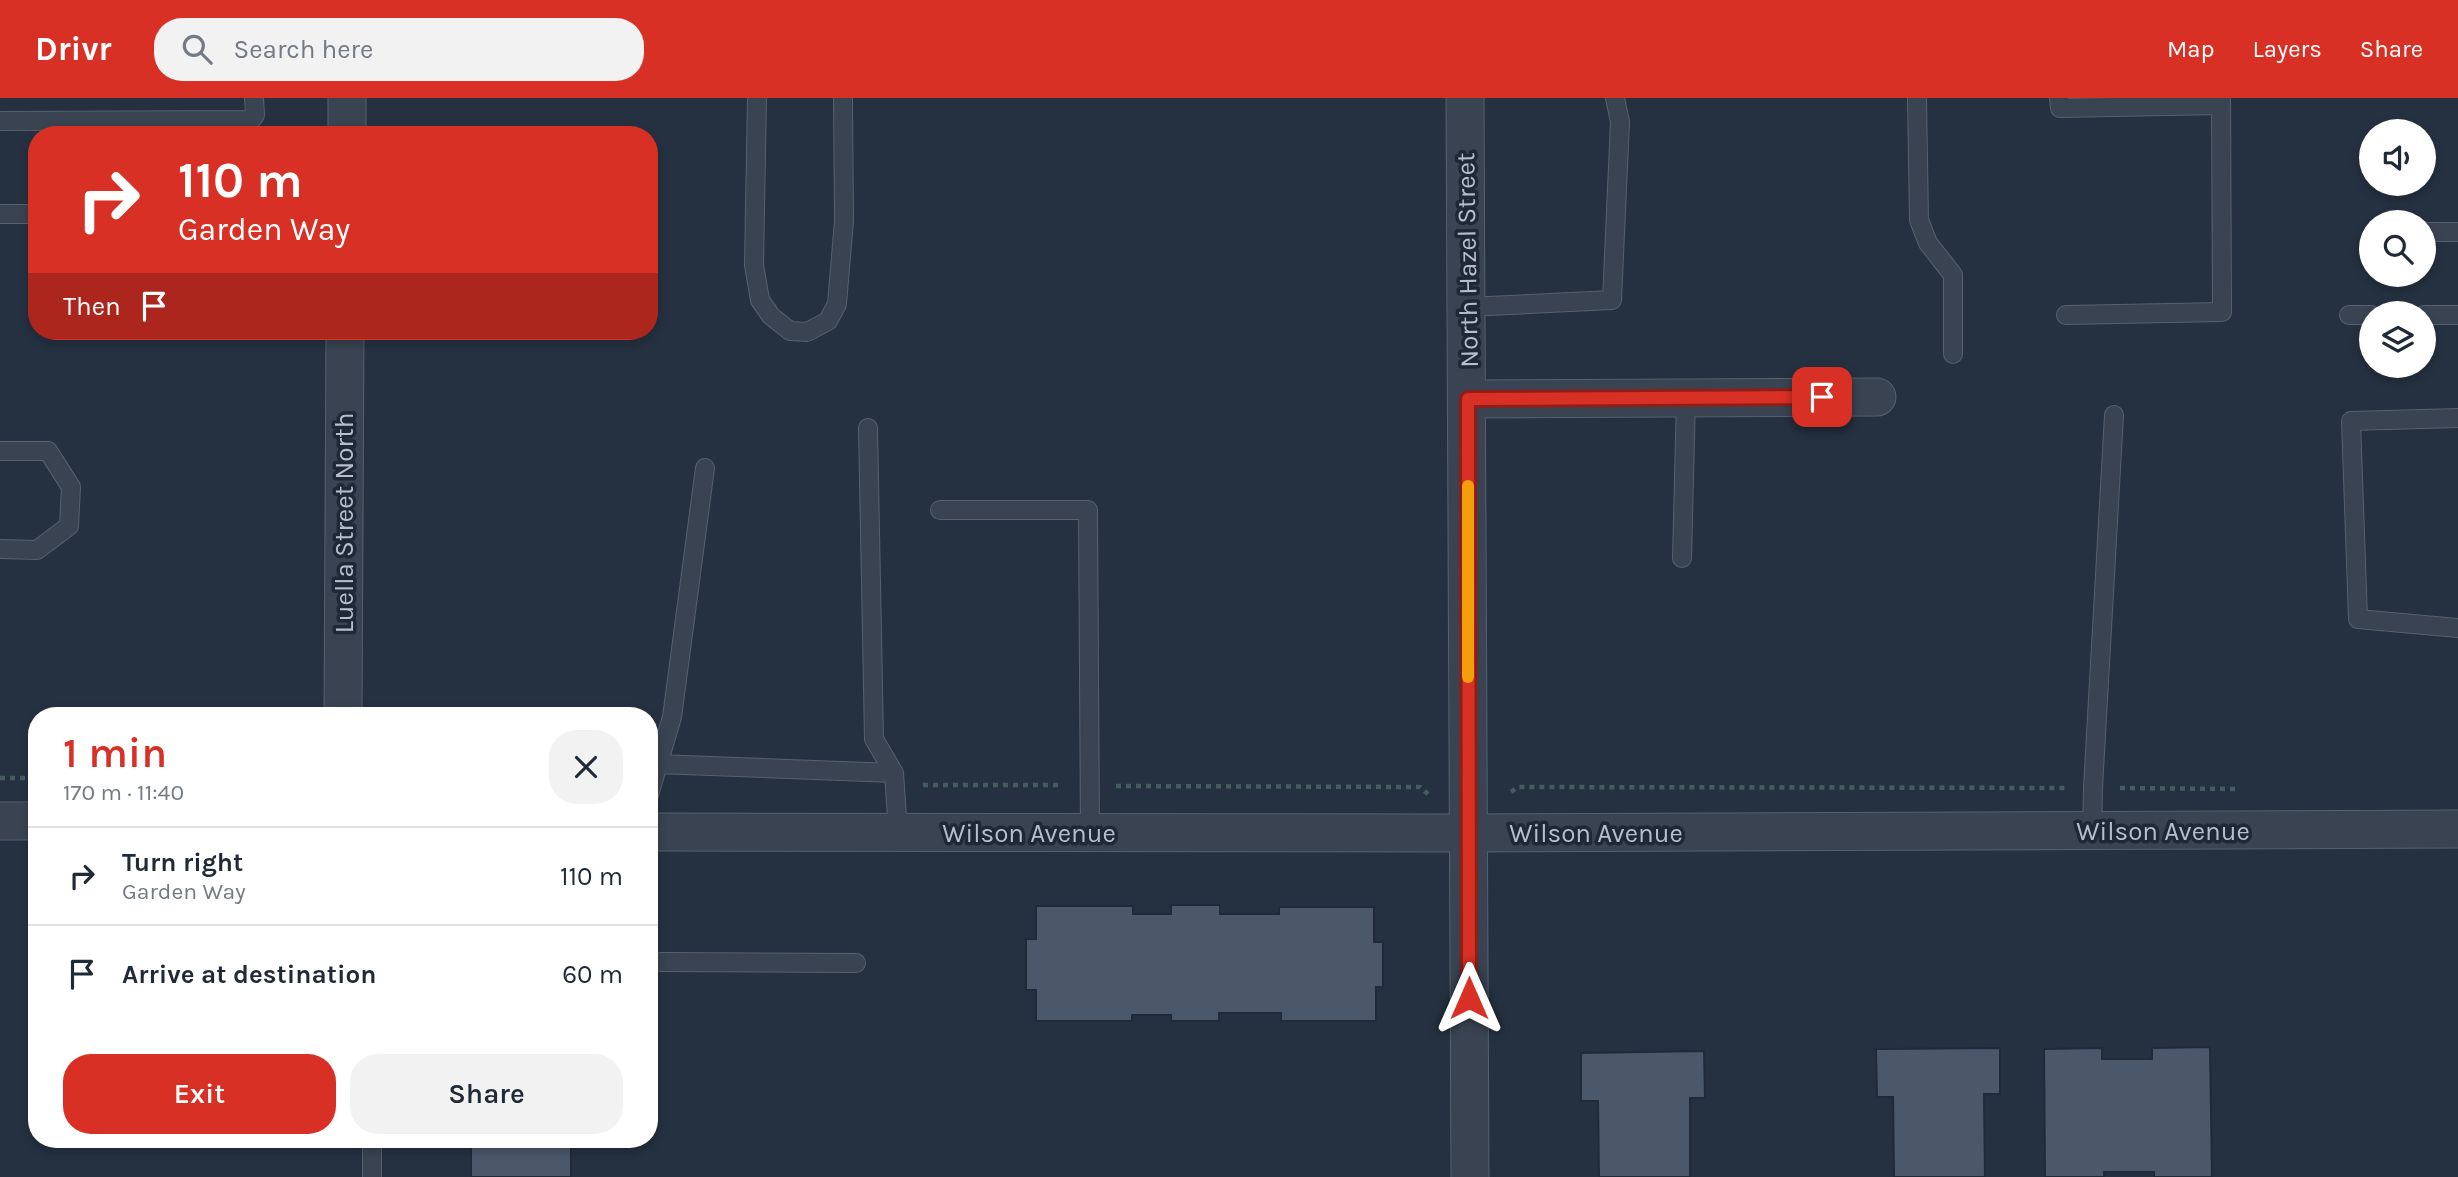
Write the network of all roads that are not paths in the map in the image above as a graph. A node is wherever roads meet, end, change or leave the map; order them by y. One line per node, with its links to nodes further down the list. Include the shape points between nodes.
1 (254, 98): 10 (lane, via 251,120)
2 (348, 98): 11 (street)
3 (757, 98): 4 (lane, via 754,265 760,300 790,331 807,332 828,321 838,304 844,221)
4 (843, 98)
5 (1465, 98): 16 (street, North Hazel Street)
6 (1615, 98): 16 (lane, via 1620,122 1612,300)
7 (1917, 98): 23 (lane, via 1919,220 1928,243 1953,275)
8 (2059, 98): 9 (lane, via 2060,108)
9 (2221, 102): 17 (lane, via 2222,312)
10 (0, 121)
11 (347, 126)
12 (0, 214): 13 (lane)
13 (28, 214)
14 (2436, 232): 15 (lane)
15 (2458, 232)
16 (1467, 307): 26 (street, North Hazel Street)
17 (2066, 315)
18 (2349, 315): 19 (lane)
19 (2359, 315)
20 (2436, 315): 21 (lane)
21 (2458, 315)
22 (345, 340): 36 (street, Luella Street North)
23 (1953, 354)
24 (1686, 397): 25 (street); 26 (street); 34 (lane)
25 (1877, 397)
26 (1468, 399): 47 (street, North Hazel Street)
27 (2114, 415): 45 (lane)
28 (2458, 418): 35 (lane, via 2351,421 2358,619)
29 (868, 428): 39 (lane, via 874,739)
30 (0, 450): 33 (lane, via 48,451 71,486 69,526 37,550)
31 (705, 468): 37 (lane, via 672,717)
32 (940, 510): 46 (lane, via 1088,510)
33 (0, 549)
34 (1682, 558)
35 (2458, 628)
36 (344, 707)
37 (658, 761)
38 (658, 764): 39 (lane)
39 (895, 779): 44 (lane)
40 (0, 821): 41 (street)
41 (28, 821)
42 (2458, 828): 45 (street, Wilson Avenue)
43 (658, 832): 44 (street, Wilson Avenue)
44 (898, 832): 46 (street, Wilson Avenue)
45 (2092, 832): 47 (street, Wilson Avenue)
46 (1090, 833): 47 (street, Wilson Avenue)
47 (1469, 833): 52 (street, North Hazel Street)
48 (662, 962): 49 (lane)
49 (856, 963)
50 (372, 1148): 51 (lane)
51 (372, 1177)
52 (1470, 1177)

